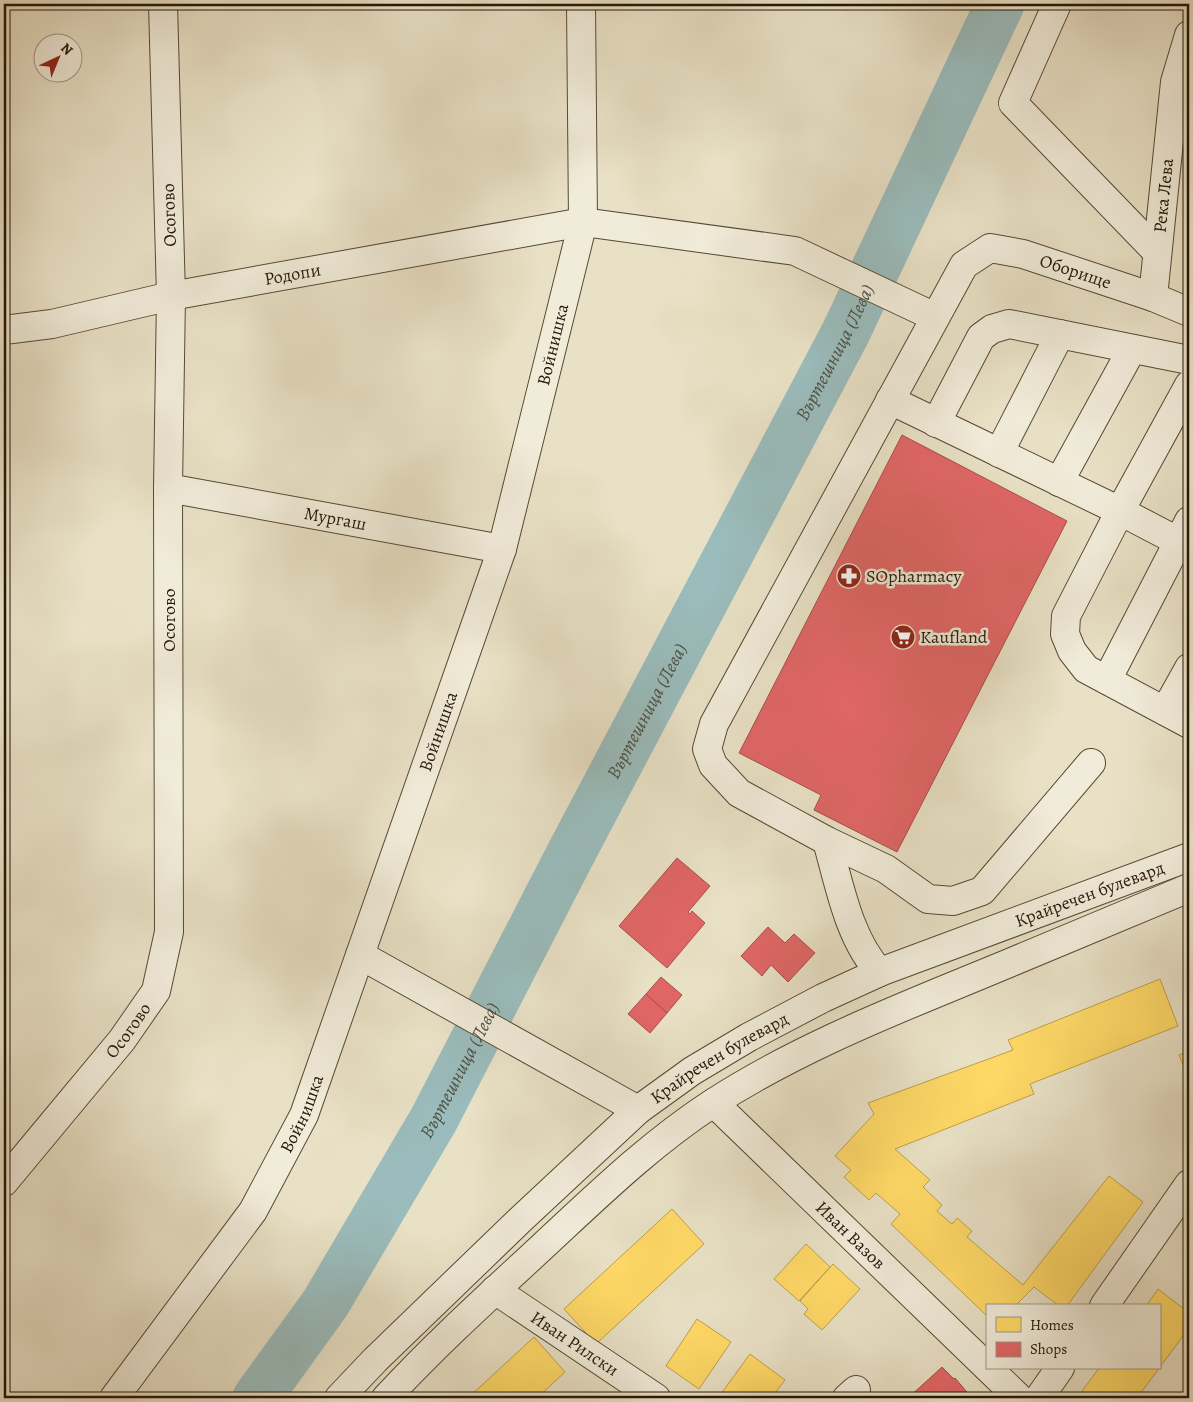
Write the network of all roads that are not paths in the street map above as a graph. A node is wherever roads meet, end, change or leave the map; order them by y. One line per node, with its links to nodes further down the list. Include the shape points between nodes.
1 (163, 4): 8 (street, Осогово)
2 (581, 4): 6 (street, Войнишка)
3 (1057, 4): 7 (street, via 1013,103)
4 (1189, 35): 5 (street, Река Лева)
5 (1182, 82): 7 (street, Река Лева)
6 (583, 222): 8 (street, Родопи); 11 (street, Родопи, via 795,251); 24 (street, Войнишка)
7 (1157, 252): 9 (street, Река Лева)
8 (171, 296): 12 (street, Родопи, via 52,324); 21 (street, Осогово)
9 (1153, 297): 10 (street, Оборище); 11 (street, Оборище, via 1023,254 990,248 964,265)
10 (1189, 312)
11 (935, 317): 17 (street)
12 (4, 330)
13 (1060, 334): 14 (street); 18 (street, via 1009,324 992,329 981,337); 19 (street)
14 (1132, 349): 15 (street); 20 (street)
15 (1189, 360)
16 (1189, 385): 22 (street)
17 (890, 400): 18 (street); 30 (street, via 714,724 707,749 713,765 740,793)
18 (936, 423): 19 (street)
19 (999, 453): 20 (street)
20 (1059, 482): 22 (street)
21 (168, 488): 24 (street, Мургаш); 37 (street, Осогово, via 169,932 156,990 122,1040)
22 (1120, 511): 23 (street); 26 (street, via 1066,616 1065,634 1072,651 1086,669)
23 (1186, 537): 26 (street)
24 (502, 549): 33 (street, Войнишка)
25 (1189, 668): 27 (street)
26 (1107, 680): 27 (street)
27 (1165, 711): 28 (street)
28 (1189, 724)
29 (1091, 763): 30 (street, via 982,891 952,901 928,899 886,869)
30 (827, 841): 34 (street, via 855,931 871,963)
31 (1189, 857): 34 (street, Крайречен булевард)
32 (1189, 888): 35 (street, Крайречен булевард, via 846,1032)
33 (360, 955): 36 (street); 44 (street, Войнишка, via 304,1115 253,1211)
34 (880, 972): 36 (street, Крайречен булевард, via 749,1037)
35 (714, 1103): 39 (street, Крайречен булевард, via 653,1146); 41 (street, Иван Вазов)
36 (638, 1110): 45 (street, Крайречен булевард, via 520,1220)
37 (4, 1182)
38 (1189, 1184): 40 (street)
39 (495, 1290): 46 (street, Крайречен булевард); 47 (street, Иван Рилски)
40 (1105, 1304)
41 (986, 1367)
42 (989, 1370): 48 (street, Иван Вазов)
43 (1059, 1370): 49 (street)
44 (114, 1398)
45 (339, 1398)
46 (386, 1398)
47 (656, 1398)
48 (1019, 1398)
49 (1039, 1398)

